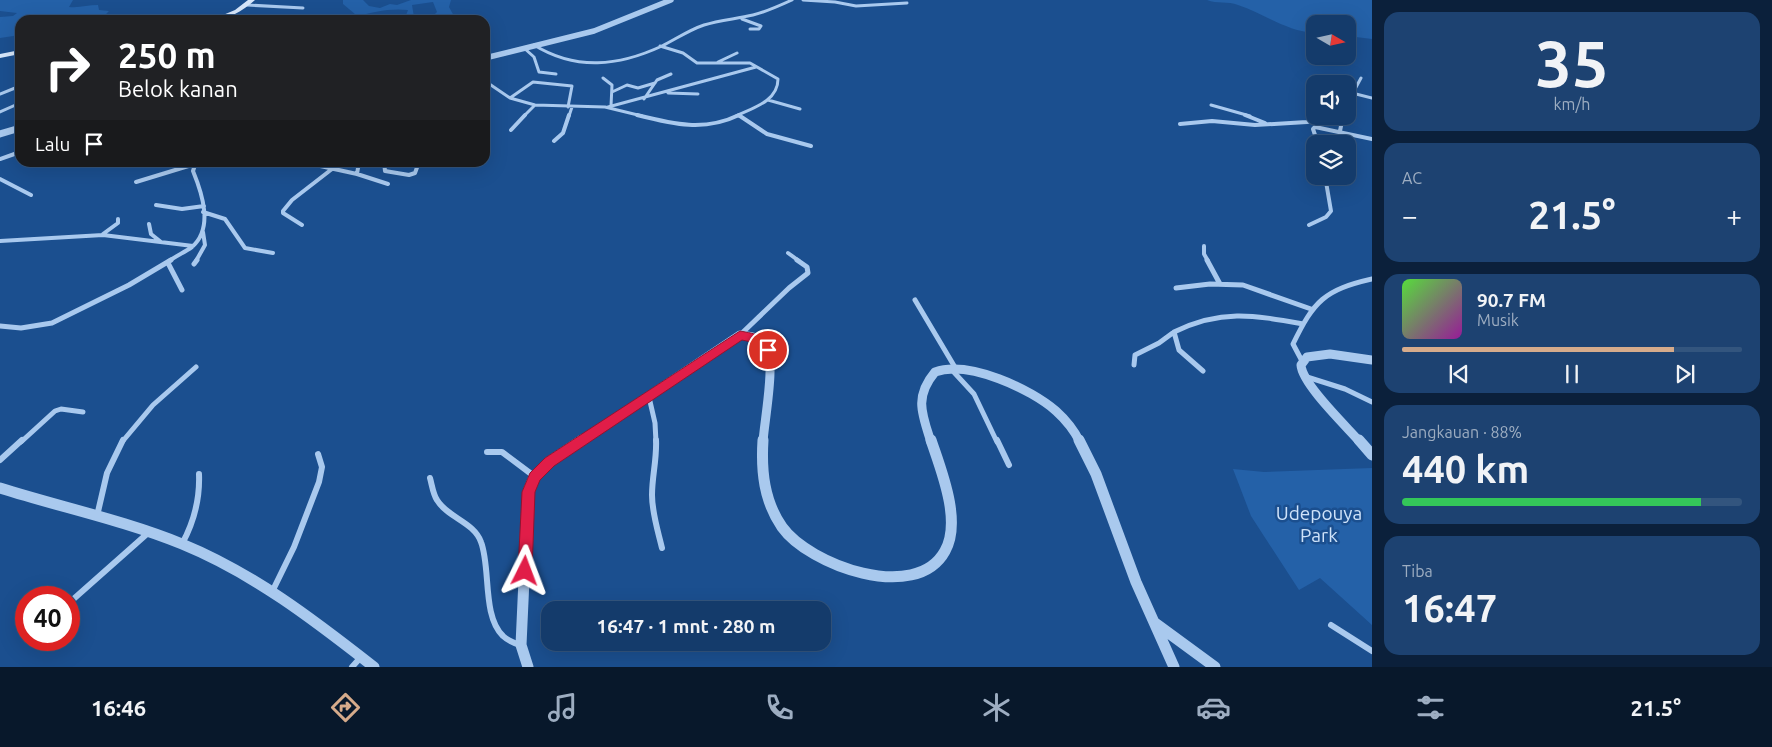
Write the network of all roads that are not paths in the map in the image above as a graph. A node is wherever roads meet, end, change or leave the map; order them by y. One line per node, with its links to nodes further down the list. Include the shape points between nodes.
1 (252, 0): 10 (main road)
2 (671, 0): 8 (street)
3 (792, 0): 14 (street)
4 (803, 0): 9 (street, via 856,6)
5 (654, 1): 8 (street)
6 (900, 2): 7 (street); 9 (street)
7 (907, 3)
8 (660, 4): 16 (street, via 594,31)
9 (890, 4): 12 (street)
10 (247, 5): 11 (street); 13 (main road)
11 (304, 8)
12 (893, 8)
13 (225, 15)
14 (739, 18): 15 (street, via 761,26); 17 (street, via 702,26)
15 (750, 29)
16 (534, 45): 17 (street, via 553,57 590,64 617,61); 18 (street)
17 (660, 46): 23 (street, via 683,53 697,63)
18 (524, 48): 22 (street); 25 (street, via 534,57 539,72)
19 (15, 52): 21 (main road)
20 (737, 53): 23 (street)
21 (0, 56)
22 (490, 57)
23 (716, 64): 24 (street, via 746,63)
24 (756, 67): 34 (street, via 724,73); 41 (street, via 778,79)
25 (556, 74)
26 (671, 74): 29 (street)
27 (603, 78): 33 (street, via 612,85)
28 (1360, 78): 31 (street)
29 (655, 83): 33 (street, via 638,88 627,85); 40 (street)
30 (490, 84): 38 (street)
31 (1356, 84)
32 (15, 88): 35 (street)
33 (612, 92): 45 (street)
34 (662, 93): 36 (street); 40 (street)
35 (0, 94)
36 (698, 94)
37 (1356, 94): 39 (street)
38 (510, 98): 43 (street); 46 (street, via 533,82 565,84 573,88)
39 (1372, 98)
40 (644, 99): 45 (street)
41 (768, 100): 48 (street); 50 (street)
42 (15, 105): 49 (street)
43 (535, 105): 46 (street); 57 (street)
44 (1211, 105): 53 (street)
45 (611, 106): 47 (street)
46 (570, 107): 47 (street); 62 (street, via 563,133)
47 (605, 108): 50 (street, via 665,122 703,126)
48 (800, 109)
49 (0, 112)
50 (740, 116): 63 (street, via 767,134)
51 (1306, 121): 53 (street)
52 (1180, 124): 53 (street, via 1212,121)
53 (1265, 124)
54 (1341, 125): 58 (street)
55 (1315, 127): 58 (street); 60 (street)
56 (15, 130): 59 (street)
57 (511, 130)
58 (1340, 131): 61 (street)
59 (0, 134)
60 (1315, 135)
61 (1372, 139)
62 (554, 141)
63 (811, 146)
64 (15, 154): 65 (street)
65 (0, 159)
66 (183, 167): 75 (street)
67 (194, 167): 80 (street)
68 (323, 167): 72 (street)
69 (358, 167): 73 (street)
70 (384, 167): 71 (street, via 384,171 409,175)
71 (417, 167)
72 (332, 169): 73 (street); 84 (street, via 292,200 284,211 290,219)
73 (357, 174): 76 (street)
74 (0, 179): 78 (street)
75 (136, 182)
76 (388, 184)
77 (1327, 185): 85 (street, via 1331,211)
78 (31, 194)
79 (156, 206): 80 (street, via 182,209)
80 (204, 206): 81 (street)
81 (204, 212): 86 (street); 92 (street, via 225,219 248,251)
82 (118, 219): 87 (street, via 118,223)
83 (149, 224): 89 (street, via 151,234)
84 (302, 225)
85 (1309, 226)
86 (203, 232): 90 (street); 95 (street, via 206,246)
87 (102, 235): 88 (street); 89 (street)
88 (1, 242)
89 (161, 242): 90 (street)
90 (193, 246): 94 (street)
91 (1204, 246): 97 (street, via 1204,254)
92 (273, 253)
93 (788, 253): 105 (street, via 807,266 808,273)
94 (168, 263): 99 (street); 103 (street, via 52,323 20,328)
95 (194, 264)
96 (1372, 278): 101 (street, via 1328,292)
97 (1220, 284): 98 (street); 101 (street, via 1243,285)
98 (1176, 288)
99 (182, 290)
100 (915, 300): 110 (street)
101 (1311, 309): 102 (street)
102 (1303, 324): 104 (street, via 1229,316 1196,321); 107 (street, via 1293,344)
103 (0, 326)
104 (1174, 332): 108 (street, via 1135,355); 111 (street, via 1181,352)
105 (740, 335): 110 (street, via 760,339 768,350 770,378 761,462 764,494 772,512 800,545 820,557 877,576 918,572 933,566 946,552 952,525 950,509 920,405 923,387 935,372); 113 (street)
106 (1372, 360): 107 (street, via 1315,355)
107 (1302, 361): 112 (street, via 1301,368)
108 (1134, 365)
109 (196, 367): 125 (street, via 163,396 117,450 106,475)
110 (954, 369): 120 (street, via 974,394); 131 (street, via 980,374 1024,391 1052,407 1067,422 1080,441 1113,516 1131,570)
111 (1202, 371)
112 (1307, 377): 114 (street, via 1345,388); 118 (street)
113 (649, 397): 122 (street, via 549,462); 128 (street, via 657,453 652,495)
114 (1372, 402)
115 (83, 412): 119 (street, via 55,411)
116 (487, 452): 122 (street, via 502,452)
117 (318, 454): 129 (street, via 322,467 319,482 294,547)
118 (1372, 455)
119 (0, 460)
120 (1009, 465)
121 (199, 474): 127 (street, via 195,517)
122 (534, 477): 133 (street, via 528,492)
123 (430, 478): 133 (street, via 439,504 478,534 499,632)
124 (0, 488): 125 (street)
125 (97, 516): 126 (street)
126 (149, 533): 127 (street); 130 (street)
127 (182, 544): 129 (street, via 253,579)
128 (662, 548)
129 (272, 592): 135 (street)
130 (80, 593)
131 (1155, 623): 139 (street); 140 (street)
132 (1331, 625): 134 (street)
133 (521, 645): 138 (street)
134 (1372, 651)
135 (362, 657): 136 (street); 137 (street)
136 (352, 667)
137 (374, 667)
138 (528, 667)
139 (1174, 667)
140 (1215, 667)

